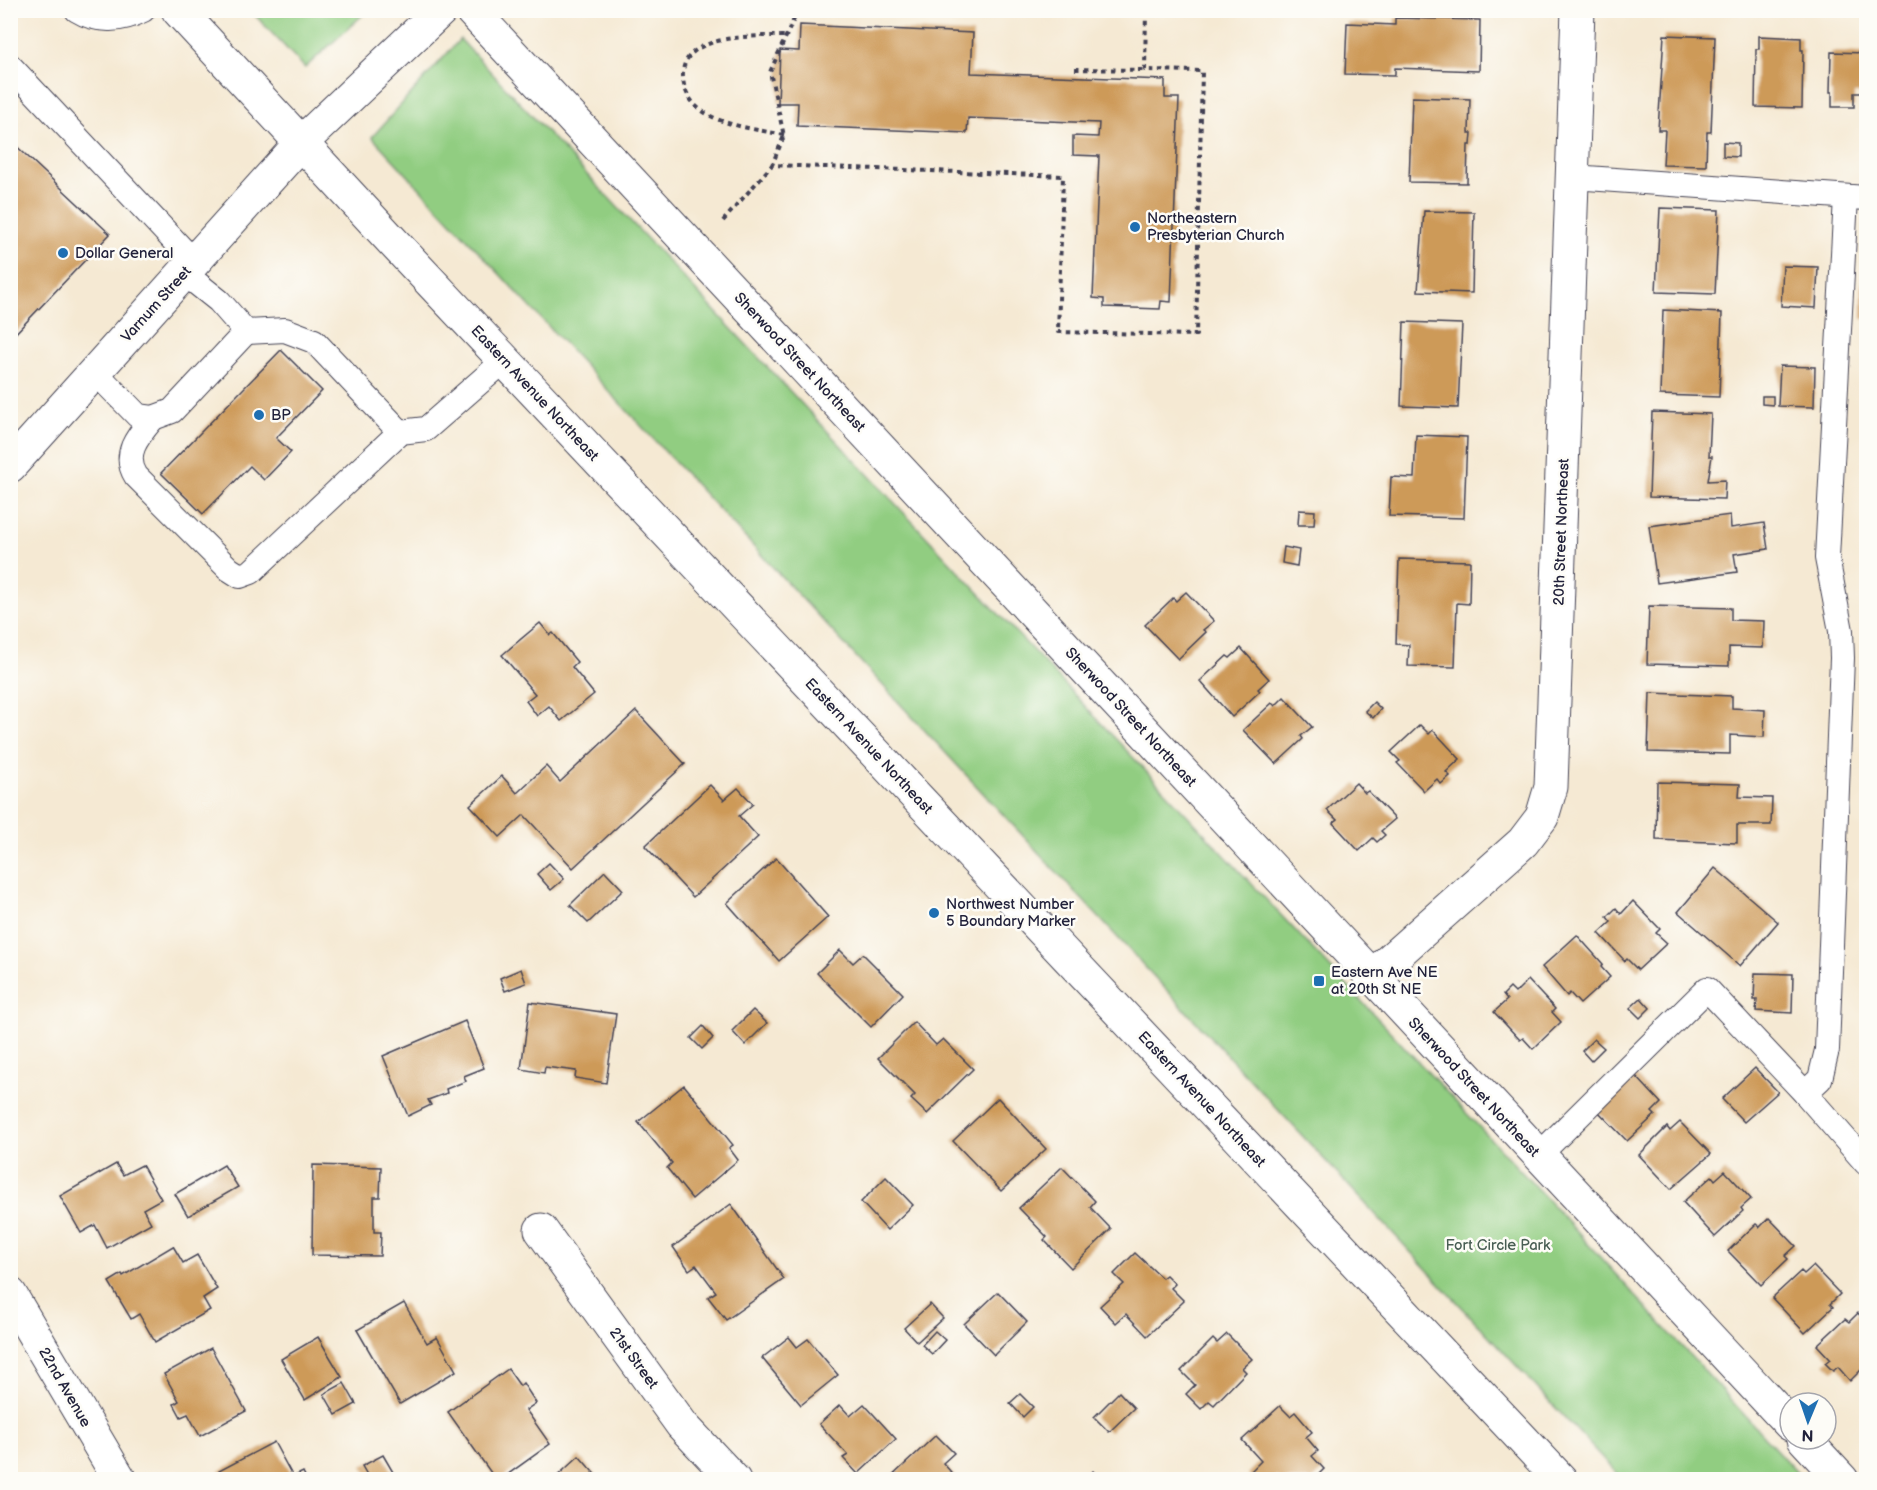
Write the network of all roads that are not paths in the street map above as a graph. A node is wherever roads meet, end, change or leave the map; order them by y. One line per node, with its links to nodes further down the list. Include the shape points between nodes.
1 (77, 10): 2 (lane, via 108,21)
2 (144, 10)
3 (178, 10): 8 (street, Eastern Avenue Northeast)
4 (441, 10): 8 (street, Varnum Street)
5 (471, 10): 18 (street, Sherwood Street Northeast)
6 (1578, 10): 9 (street, 20th Street Northeast)
7 (10, 66): 11 (lane)
8 (301, 143): 11 (street, Varnum Street); 13 (street, Eastern Avenue Northeast)
9 (1573, 177): 10 (lane); 18 (street, 20th Street Northeast, via 1548,802 1523,842)
10 (1856, 197): 19 (lane, via 1827,558 1841,631 1842,658 1827,1050 1820,1079)
11 (189, 268): 12 (lane); 14 (street, Varnum Street)
12 (246, 332): 15 (lane, via 171,411); 16 (lane, via 285,330 314,341)
13 (505, 360): 16 (lane, via 426,429); 28 (street, Eastern Avenue Northeast)
14 (95, 372): 15 (lane, via 138,416); 17 (street, Varnum Street)
15 (153, 418): 16 (lane, via 130,452 130,466 144,485 240,576 250,572)
16 (400, 432)
17 (10, 466)
18 (1371, 977): 20 (street, Sherwood Street Northeast)
19 (1804, 1092): 20 (lane, via 1707,989); 21 (lane)
20 (1538, 1156): 24 (street, Sherwood Street Northeast)
21 (1866, 1163)
22 (541, 1230): 27 (street, 21st Street, via 682,1425)
23 (10, 1294): 26 (street, 22nd Avenue)
24 (1778, 1411)
25 (1815, 1451): 29 (street)
26 (120, 1479)
27 (734, 1479)
28 (1562, 1479)
29 (1842, 1479)

